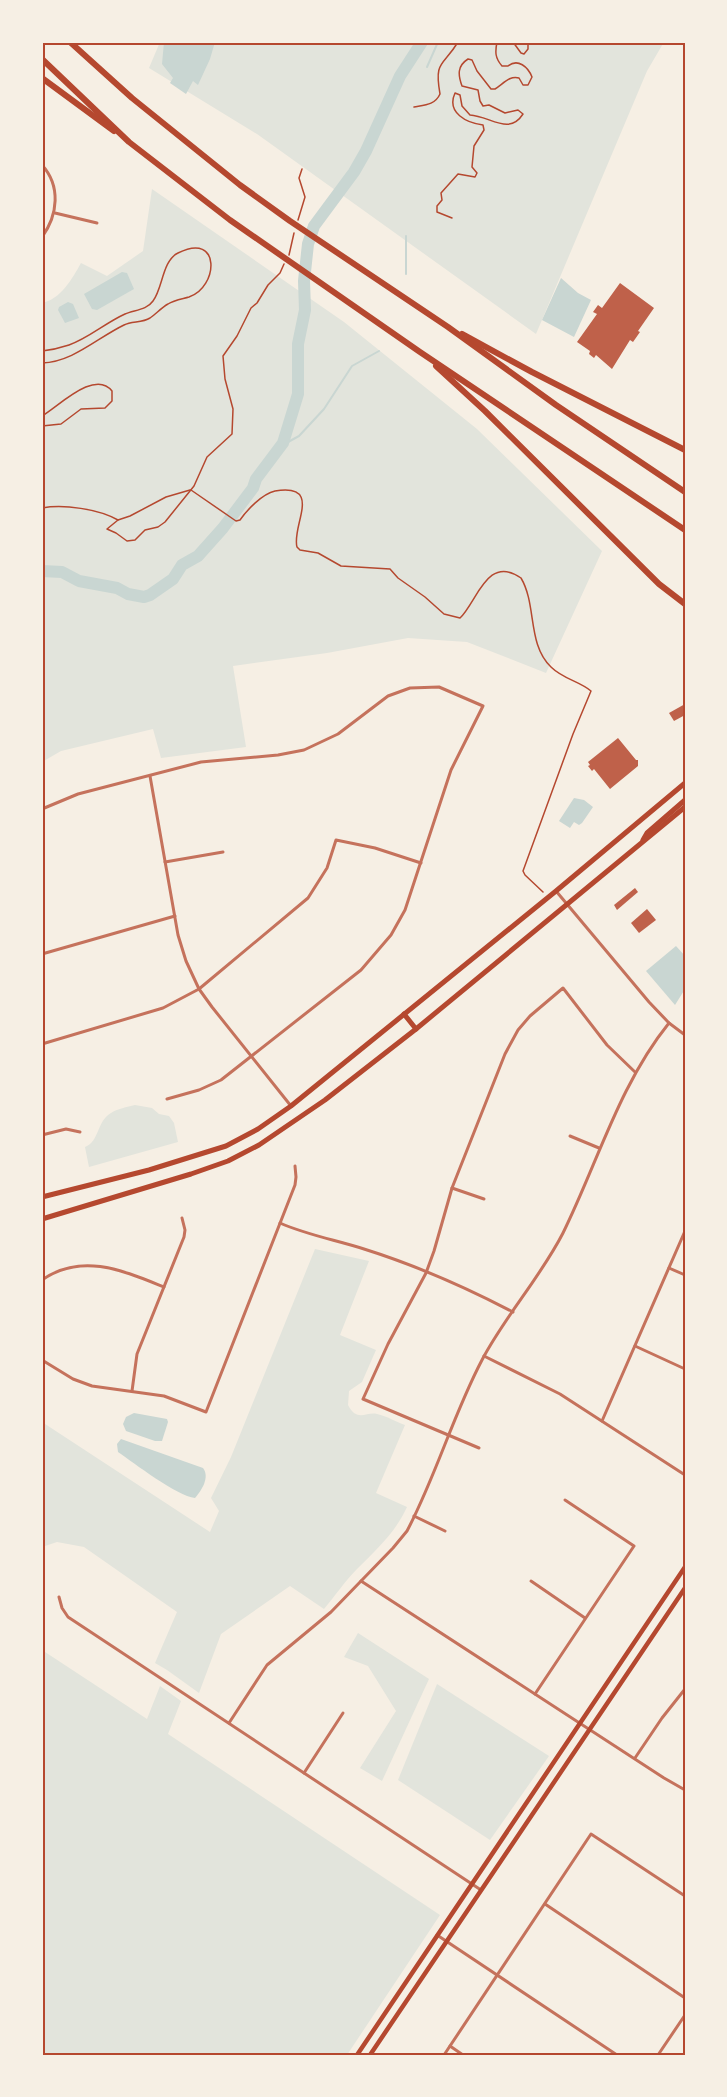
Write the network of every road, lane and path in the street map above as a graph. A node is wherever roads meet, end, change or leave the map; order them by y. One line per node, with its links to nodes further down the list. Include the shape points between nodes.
1 (72, 42): 16 (highway, via 180,139 290,221)
2 (458, 42): 8 (path, via 437,75 437,99)
3 (497, 42): 12 (path, via 498,61 502,66 517,62 526,68 532,77 528,85 515,77 491,89 468,58 458,72 462,86 478,90 483,106 523,114 510,126 500,125 470,115 462,106 460,95 454,93 453,107 468,122 483,125 484,130 474,146 475,177 458,174 441,193 437,212)
4 (513, 42): 5 (path, via 524,54)
5 (528, 42)
6 (42, 59): 9 (highway)
7 (42, 78): 9 (highway)
8 (414, 107)
9 (129, 142): 18 (highway, via 220,213)
10 (42, 165): 11 (street, via 53,185)
11 (55, 213): 13 (street); 14 (street)
12 (452, 218)
13 (97, 223)
14 (42, 237)
15 (282, 267): 23 (path, via 250,308 223,356 233,409 232,434 207,457)
16 (448, 327): 22 (highway); 24 (highway)
17 (42, 351): 19 (path, via 69,345 151,304 171,259 178,253 195,248 209,255 212,263 202,289 196,294 170,302 147,320 126,324 66,358)
18 (420, 352): 27 (highway); 28 (highway, via 479,405 659,584)
19 (42, 363)
20 (42, 416): 21 (path, via 93,384 105,384 112,391 112,401 105,408 81,409 61,424)
21 (42, 426)
22 (685, 450)
23 (191, 490): 26 (path, via 166,497); 26 (path, via 165,522 145,530 135,540 128,541 107,529); 39 (path, via 240,520 273,492 297,493 303,506 296,544 300,550 318,553 341,566 390,569 444,614 460,618 469,609 480,585 491,576 508,573 521,578 529,595 536,637 549,666 591,691 523,871)
24 (685, 492)
25 (42, 508): 26 (path, via 84,509)
26 (118, 520)
27 (685, 530)
28 (685, 604)
29 (150, 776): 33 (street, via 78,794); 36 (street); 37 (street, via 201,762 304,750 338,734 388,696 421,686 440,687 483,706 451,770)
30 (685, 783): 38 (main road)
31 (685, 800): 34 (main road, via 647,833)
32 (685, 807): 34 (main road)
33 (42, 809)
34 (641, 844): 40 (main road)
35 (223, 852): 36 (street)
36 (165, 862): 41 (street)
37 (421, 863): 43 (street, via 336,840 327,868 308,898); 49 (street, via 405,910 380,950 361,970)
38 (556, 891): 40 (street); 44 (main road)
39 (543, 892)
40 (568, 904): 45 (street); 46 (main road)
41 (175, 916): 42 (street); 43 (street, via 184,954)
42 (42, 954)
43 (199, 989): 48 (street, via 164,1008); 49 (street)
44 (404, 1014): 46 (main road); 52 (main road)
45 (669, 1023): 47 (street); 50 (street)
46 (416, 1029): 59 (main road, via 326,1100 259,1145 228,1161)
47 (685, 1035)
48 (42, 1044)
49 (253, 1057): 51 (street, via 215,1084); 52 (street)
50 (635, 1072): 56 (street); 60 (street, via 607,1045 562,988 530,1016 510,1042)
51 (167, 1099)
52 (291, 1106): 58 (main road, via 242,1139)
53 (80, 1132): 54 (street, via 66,1129)
54 (42, 1135)
55 (570, 1136): 56 (street)
56 (599, 1148): 72 (street, via 562,1234)
57 (295, 1166): 65 (street, via 295,1185)
58 (156, 1168): 59 (main road); 61 (main road)
59 (160, 1183): 64 (main road)
60 (452, 1188): 62 (street); 68 (street)
61 (42, 1197)
62 (484, 1199)
63 (182, 1218): 71 (street, via 184,1237)
64 (42, 1219)
65 (280, 1223): 68 (street); 77 (street, via 206,1412 164,1396)
66 (685, 1231): 67 (street)
67 (669, 1268): 69 (street); 73 (street)
68 (426, 1273): 72 (street); 79 (street, via 363,1400)
69 (685, 1275)
70 (42, 1280): 71 (street, via 69,1268 94,1265 118,1269)
71 (164, 1287): 77 (street, via 137,1354)
72 (513, 1312): 74 (street)
73 (635, 1346): 76 (street); 78 (street)
74 (484, 1356): 78 (street, via 547,1386); 79 (street)
75 (42, 1360): 77 (street, via 81,1383)
76 (685, 1369)
77 (132, 1391)
78 (602, 1421): 81 (street)
79 (448, 1435): 80 (street); 83 (street)
80 (479, 1448)
81 (685, 1475)
82 (565, 1500): 90 (street, via 634,1546)
83 (414, 1516): 84 (street); 86 (street, via 400,1540)
84 (445, 1531)
85 (685, 1568): 95 (main road)
86 (361, 1581): 92 (street); 94 (street, via 314,1628 267,1665)
87 (531, 1581): 90 (street)
88 (685, 1588): 96 (main road)
89 (59, 1598): 94 (street, via 68,1617)
90 (585, 1618): 92 (street)
91 (685, 1689): 97 (street)
92 (534, 1694): 95 (street)
93 (343, 1713): 98 (street)
94 (229, 1723): 98 (street)
95 (580, 1723): 96 (street); 100 (main road)
96 (590, 1730): 97 (street); 101 (main road)
97 (635, 1758): 99 (street)
98 (304, 1773): 100 (street)
99 (685, 1790)
100 (471, 1884): 101 (street); 104 (main road)
101 (481, 1890): 105 (main road)
102 (685, 1896): 103 (street, via 591,1834)
103 (545, 1904): 106 (street); 107 (street)
104 (437, 1935): 105 (street); 110 (main road)
105 (447, 1941): 106 (street); 111 (main road)
106 (496, 1974): 109 (street); 114 (street)
107 (685, 1998)
108 (685, 2015): 115 (street)
109 (450, 2046): 112 (street); 113 (street)
110 (357, 2055)
111 (370, 2055)
112 (444, 2055)
113 (463, 2055)
114 (617, 2055)
115 (658, 2055)

